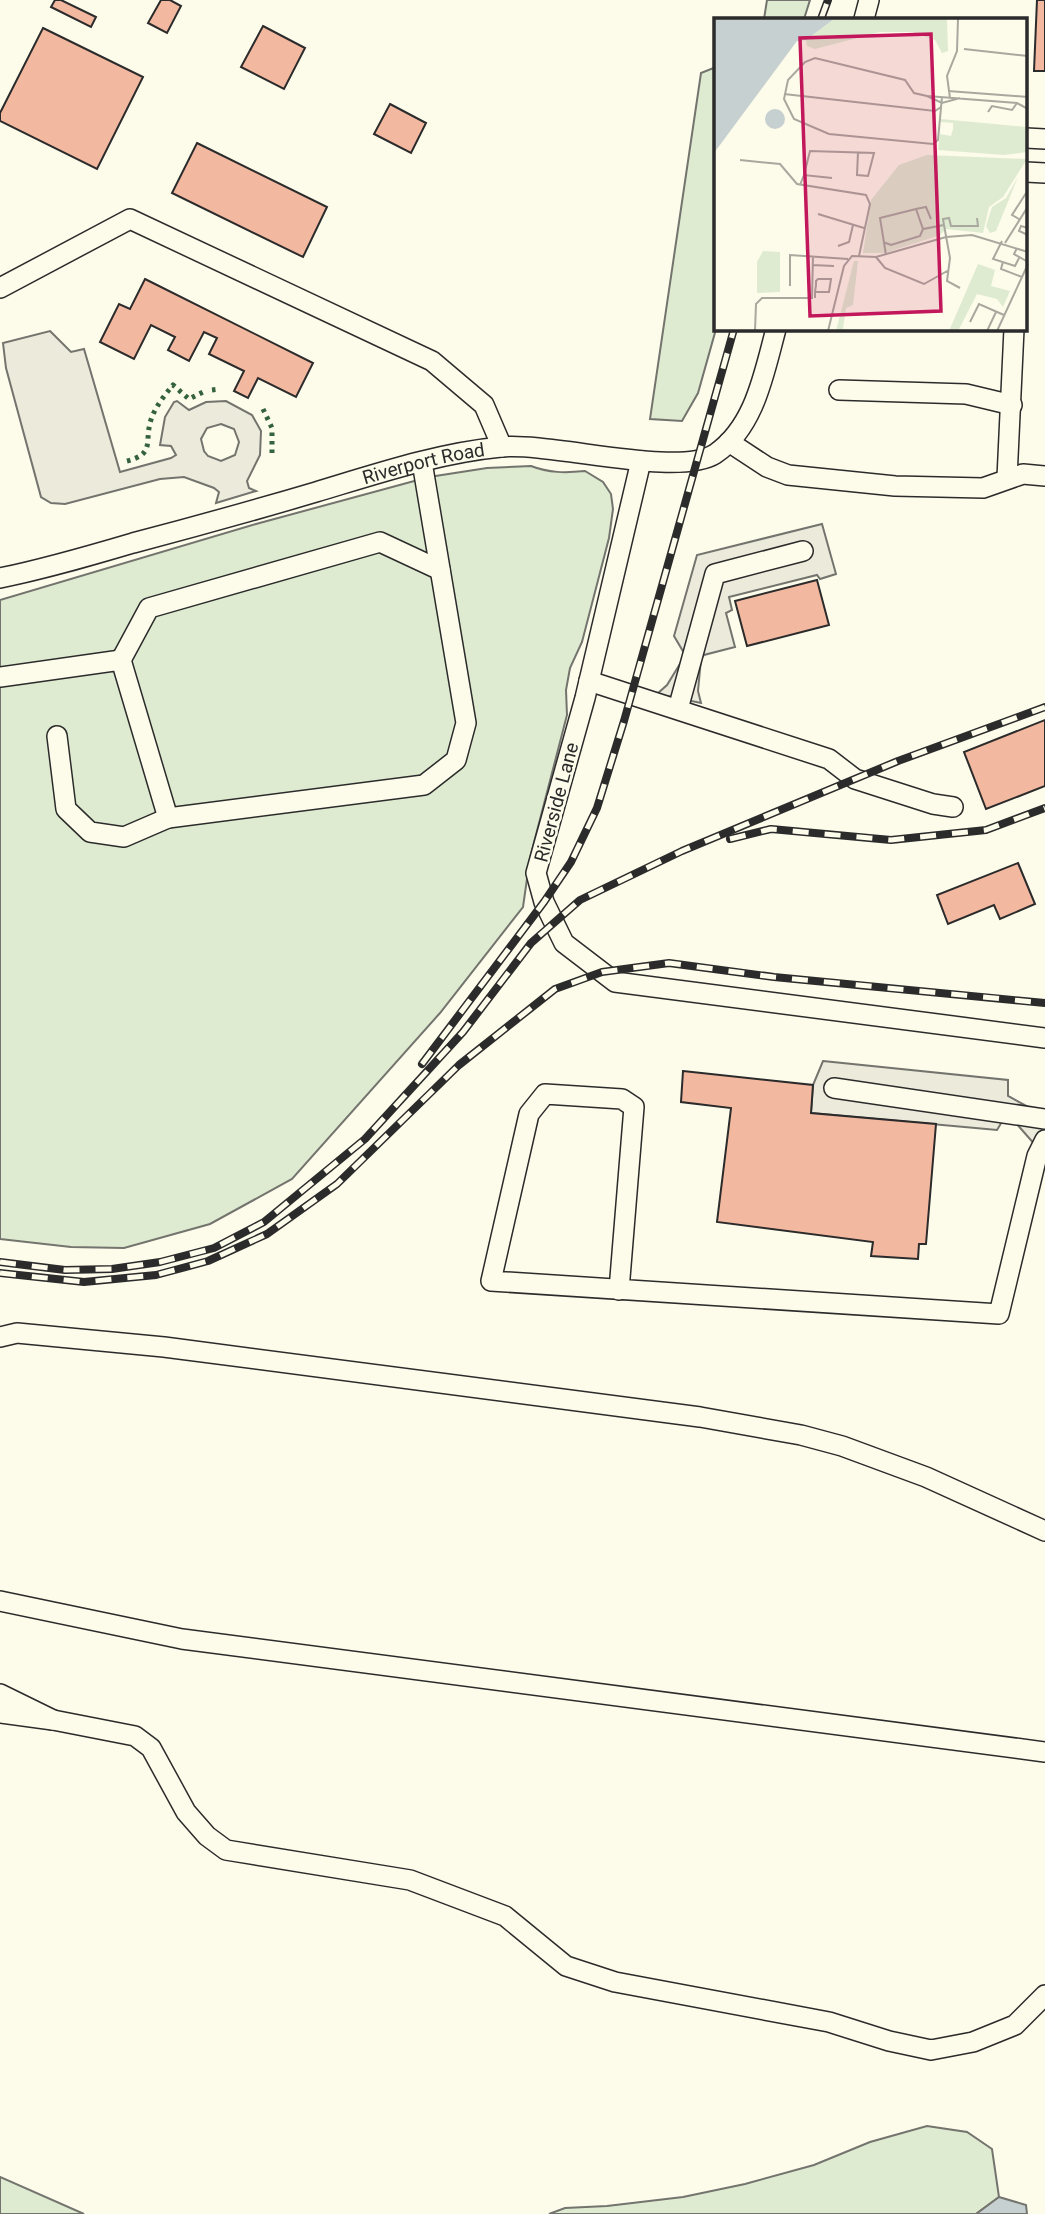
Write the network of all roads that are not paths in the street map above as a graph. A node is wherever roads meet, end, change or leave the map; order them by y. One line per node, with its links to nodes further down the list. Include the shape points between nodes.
1 (869, 0): 2 (street)
2 (864, 18)
3 (0, 288): 9 (street, via 130,219 432,361 484,405)
4 (775, 331): 8 (street, Riverport Road, via 760,389 738,434)
5 (1014, 331): 7 (street)
6 (839, 390): 7 (street, via 966,394)
7 (1012, 405): 13 (street)
8 (729, 442): 11 (street, Riverport Road, via 697,461); 13 (street, via 788,475 895,486 983,488)
9 (502, 447): 10 (street, Riverport Road); 11 (street, Riverport Road)
10 (422, 461): 15 (street); 16 (street, Riverport Road)
11 (641, 461): 19 (street, Riverside Lane)
12 (1045, 476): 13 (street)
13 (1007, 478)
14 (803, 551): 20 (street, via 715,574)
15 (440, 570): 17 (street, via 380,542 149,608); 23 (street, via 466,723 456,760 424,785)
16 (0, 578)
17 (121, 660): 18 (street); 23 (street)
18 (0, 677)
19 (589, 681): 20 (street); 24 (street, Riverside Lane, via 536,873 564,943 615,982)
20 (678, 709): 22 (street, via 829,759 855,779)
21 (57, 736): 23 (street, via 66,809 90,832 124,837)
22 (953, 807)
23 (168, 818)
24 (1045, 1038)
25 (834, 1088): 26 (street)
26 (1045, 1119)
27 (1045, 1140): 28 (street, via 1037,1156 999,1314)
28 (619, 1290): 28 (street, via 491,1282 529,1114 545,1094 622,1099 634,1107)
29 (0, 1337): 30 (street, via 17,1333 164,1348 801,1435 926,1477)
30 (1045, 1531)
31 (0, 1601): 35 (street, via 182,1639)
32 (0, 1694): 34 (street)
33 (0, 1713): 34 (street)
34 (53, 1720): 36 (street, via 135,1736 151,1748 186,1812 226,1850 411,1880 505,1916 566,1966 615,1982 829,2022 931,2050 973,2042 1014,2025)
35 (1045, 1752)
36 (1045, 1995)

